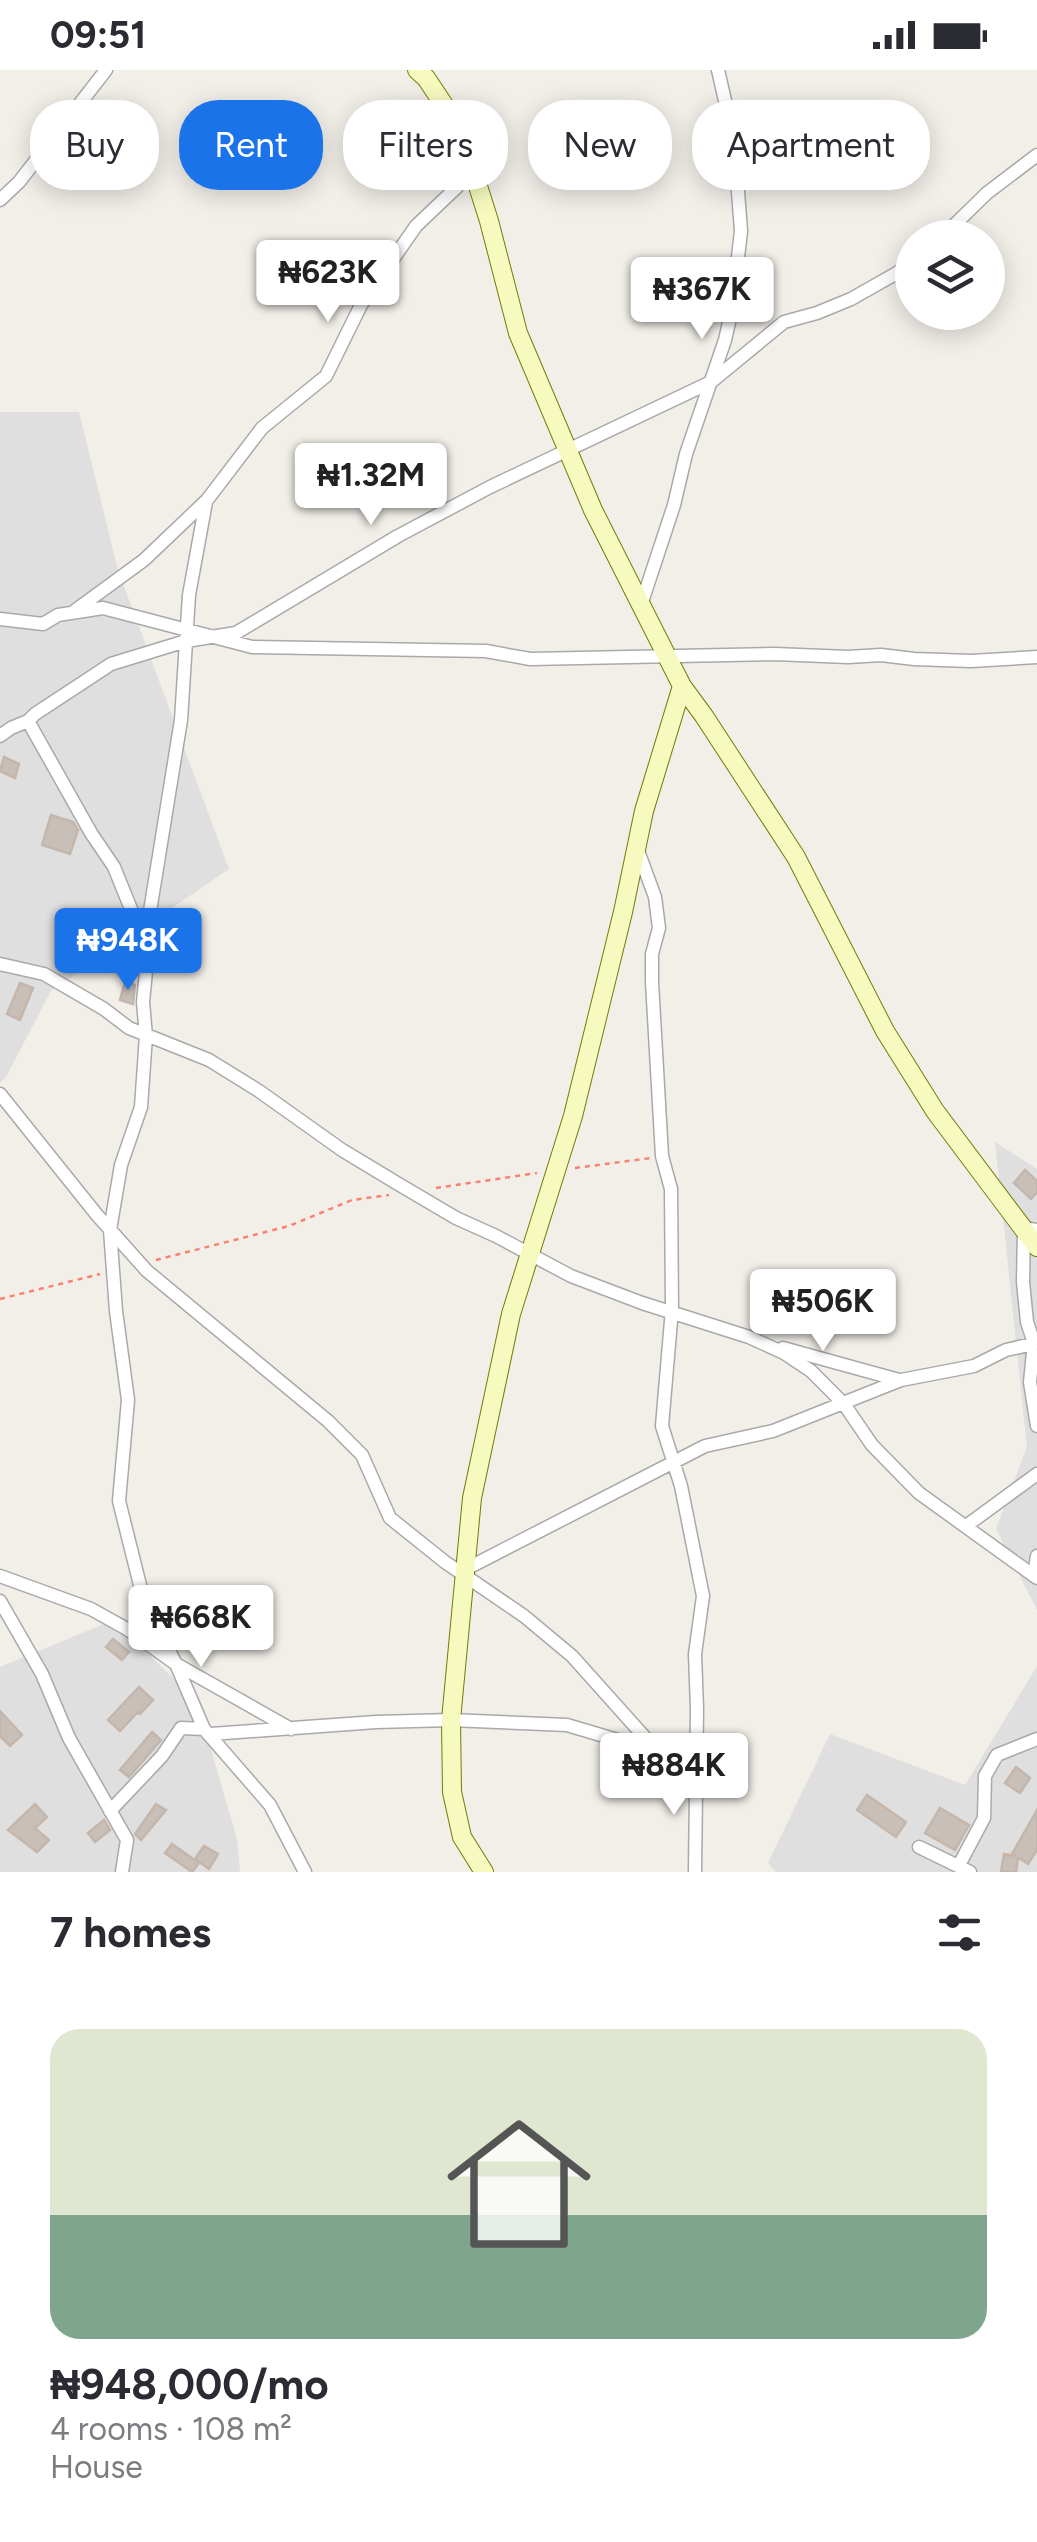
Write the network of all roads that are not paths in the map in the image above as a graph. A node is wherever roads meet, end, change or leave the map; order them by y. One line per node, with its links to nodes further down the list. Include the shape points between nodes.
1 (106, 70): 8 (street)
2 (417, 70): 4 (street)
3 (718, 70): 11 (street, via 734,140 741,231 726,340)
4 (441, 100)
5 (1037, 155): 9 (street)
6 (454, 190): 13 (street, via 416,226 362,305 326,376 262,428)
7 (479, 190): 12 (street, via 518,333)
8 (0, 200)
9 (959, 220)
10 (895, 273): 11 (street, via 851,299 784,322)
11 (711, 382): 12 (street); 14 (street)
12 (568, 450): 14 (street); 18 (street, via 398,536 236,632)
13 (206, 500): 15 (street, via 144,560); 17 (street)
14 (641, 605): 20 (street)
15 (71, 613): 16 (street, via 43,624); 17 (street, via 104,608)
16 (0, 618)
17 (186, 635): 18 (street); 22 (street, via 111,664); 25 (street, via 180,720)
18 (215, 636): 20 (street, via 252,646)
19 (1037, 657): 20 (street)
20 (668, 658): 21 (street)
21 (682, 686): 24 (street); 29 (street, via 796,856 885,1032 935,1111)
22 (28, 722): 23 (street); 25 (street, via 114,867)
23 (0, 736)
24 (637, 848): 32 (street, via 572,1116); 33 (street, via 659,928 652,982 662,1156 671,1189)
25 (145, 942): 27 (street)
26 (0, 964): 27 (street, via 44,974)
27 (146, 1036): 30 (street, via 141,1107 121,1165); 32 (street, via 209,1060 411,1192)
28 (0, 1094): 30 (street)
29 (1030, 1229): 31 (street); 35 (street, via 1023,1282)
30 (110, 1230): 43 (street, via 140,1264 328,1421 362,1454 390,1518); 47 (street, via 128,1400 119,1502 145,1605)
31 (1037, 1248)
32 (530, 1255): 33 (street); 43 (street, via 472,1498)
33 (671, 1312): 34 (street); 39 (street, via 662,1426)
34 (757, 1340): 36 (street); 37 (street, via 811,1372)
35 (1035, 1343): 36 (street, via 974,1366); 38 (street, via 1030,1382)
36 (901, 1380): 37 (street)
37 (844, 1404): 39 (street); 41 (street, via 906,1480)
38 (1037, 1426)
39 (674, 1462): 43 (street); 53 (street, via 703,1596)
40 (1037, 1474): 41 (street)
41 (966, 1526): 45 (street)
42 (1037, 1556): 45 (street)
43 (464, 1572): 48 (street); 52 (street, via 572,1656)
44 (0, 1576): 47 (street, via 91,1609)
45 (1036, 1577)
46 (0, 1601): 54 (street)
47 (176, 1664): 49 (street); 50 (street)
48 (451, 1720): 49 (street); 52 (street, via 567,1726); 60 (street, via 452,1792 462,1837)
49 (290, 1729): 50 (street)
50 (207, 1731): 54 (street, via 182,1728); 59 (street, via 270,1805)
51 (1037, 1738): 57 (street, via 997,1755 985,1776 984,1818)
52 (658, 1752): 53 (street)
53 (695, 1763): 61 (street)
54 (110, 1811): 56 (street, via 127,1840)
55 (919, 1847): 57 (street)
56 (123, 1866): 58 (street)
57 (964, 1868)
58 (110, 1872)
59 (305, 1872)
60 (484, 1872)
61 (695, 1872)

